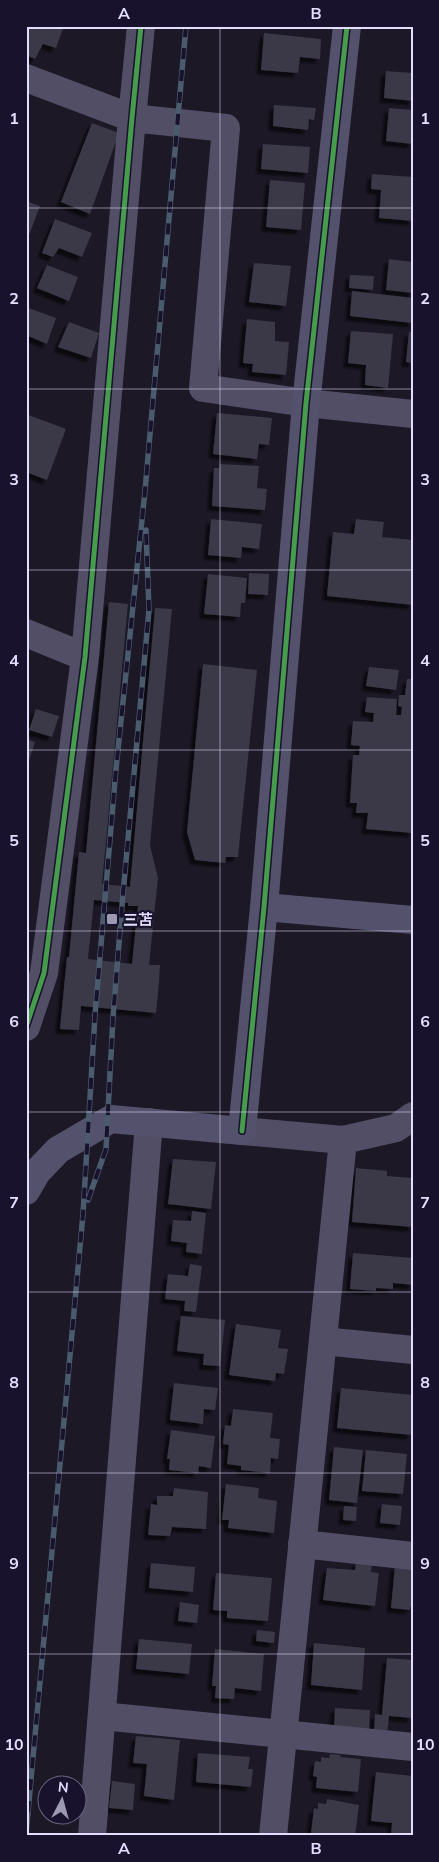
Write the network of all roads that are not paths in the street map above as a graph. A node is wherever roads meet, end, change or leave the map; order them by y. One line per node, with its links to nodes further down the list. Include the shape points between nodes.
1 (142, 26): 4 (street)
2 (347, 26): 5 (street)
3 (26, 78): 4 (street)
4 (132, 118): 5 (street, via 226,128 204,388); 8 (street)
5 (306, 403): 6 (street); 9 (street)
6 (413, 414)
7 (26, 633): 8 (street)
8 (85, 657): 11 (street, via 44,972)
9 (264, 907): 10 (street); 14 (street)
10 (413, 920)
11 (26, 1027)
12 (142, 1121): 14 (street); 16 (street, via 111,1119 58,1150 37,1172); 21 (street)
13 (407, 1127): 15 (street)
14 (242, 1131): 15 (street)
15 (343, 1140): 17 (street)
16 (26, 1191)
17 (323, 1341): 18 (street); 19 (street)
18 (413, 1350)
19 (302, 1544): 20 (street); 22 (street)
20 (413, 1556)
21 (102, 1716): 22 (street); 24 (street)
22 (284, 1734): 23 (street); 25 (street)
23 (413, 1747)
24 (92, 1836)
25 (273, 1836)

